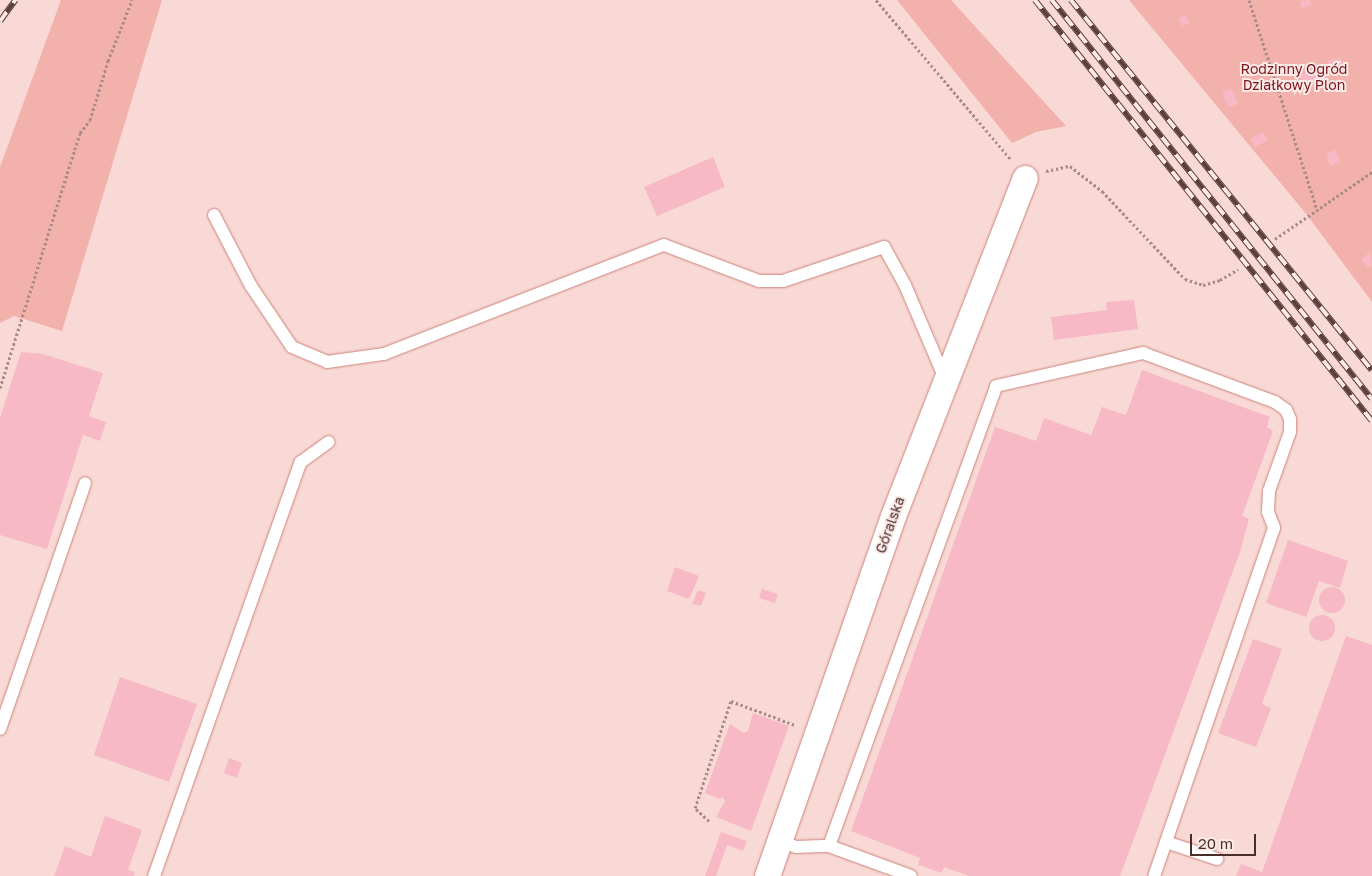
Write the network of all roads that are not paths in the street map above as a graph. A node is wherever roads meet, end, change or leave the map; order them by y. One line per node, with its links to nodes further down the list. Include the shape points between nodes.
1 (1025, 178): 3 (street, Góralska)
2 (214, 215): 3 (lane, via 251,286 292,348 327,362 384,354 664,245 760,281 783,281 884,247 905,285)
3 (944, 379): 7 (street, Góralska)
4 (328, 442): 11 (lane, via 301,462)
5 (85, 483): 6 (lane)
6 (0, 729)
7 (779, 841): 9 (lane, via 796,846); 12 (street, Góralska)
8 (1166, 842): 9 (lane, via 1274,528 1268,512 1269,491 1290,432 1290,420 1286,410 1275,402 1143,353 996,386); 10 (lane); 14 (lane)
9 (829, 846): 13 (lane)
10 (1217, 859)
11 (154, 876)
12 (766, 876)
13 (911, 876)
14 (1154, 876)

